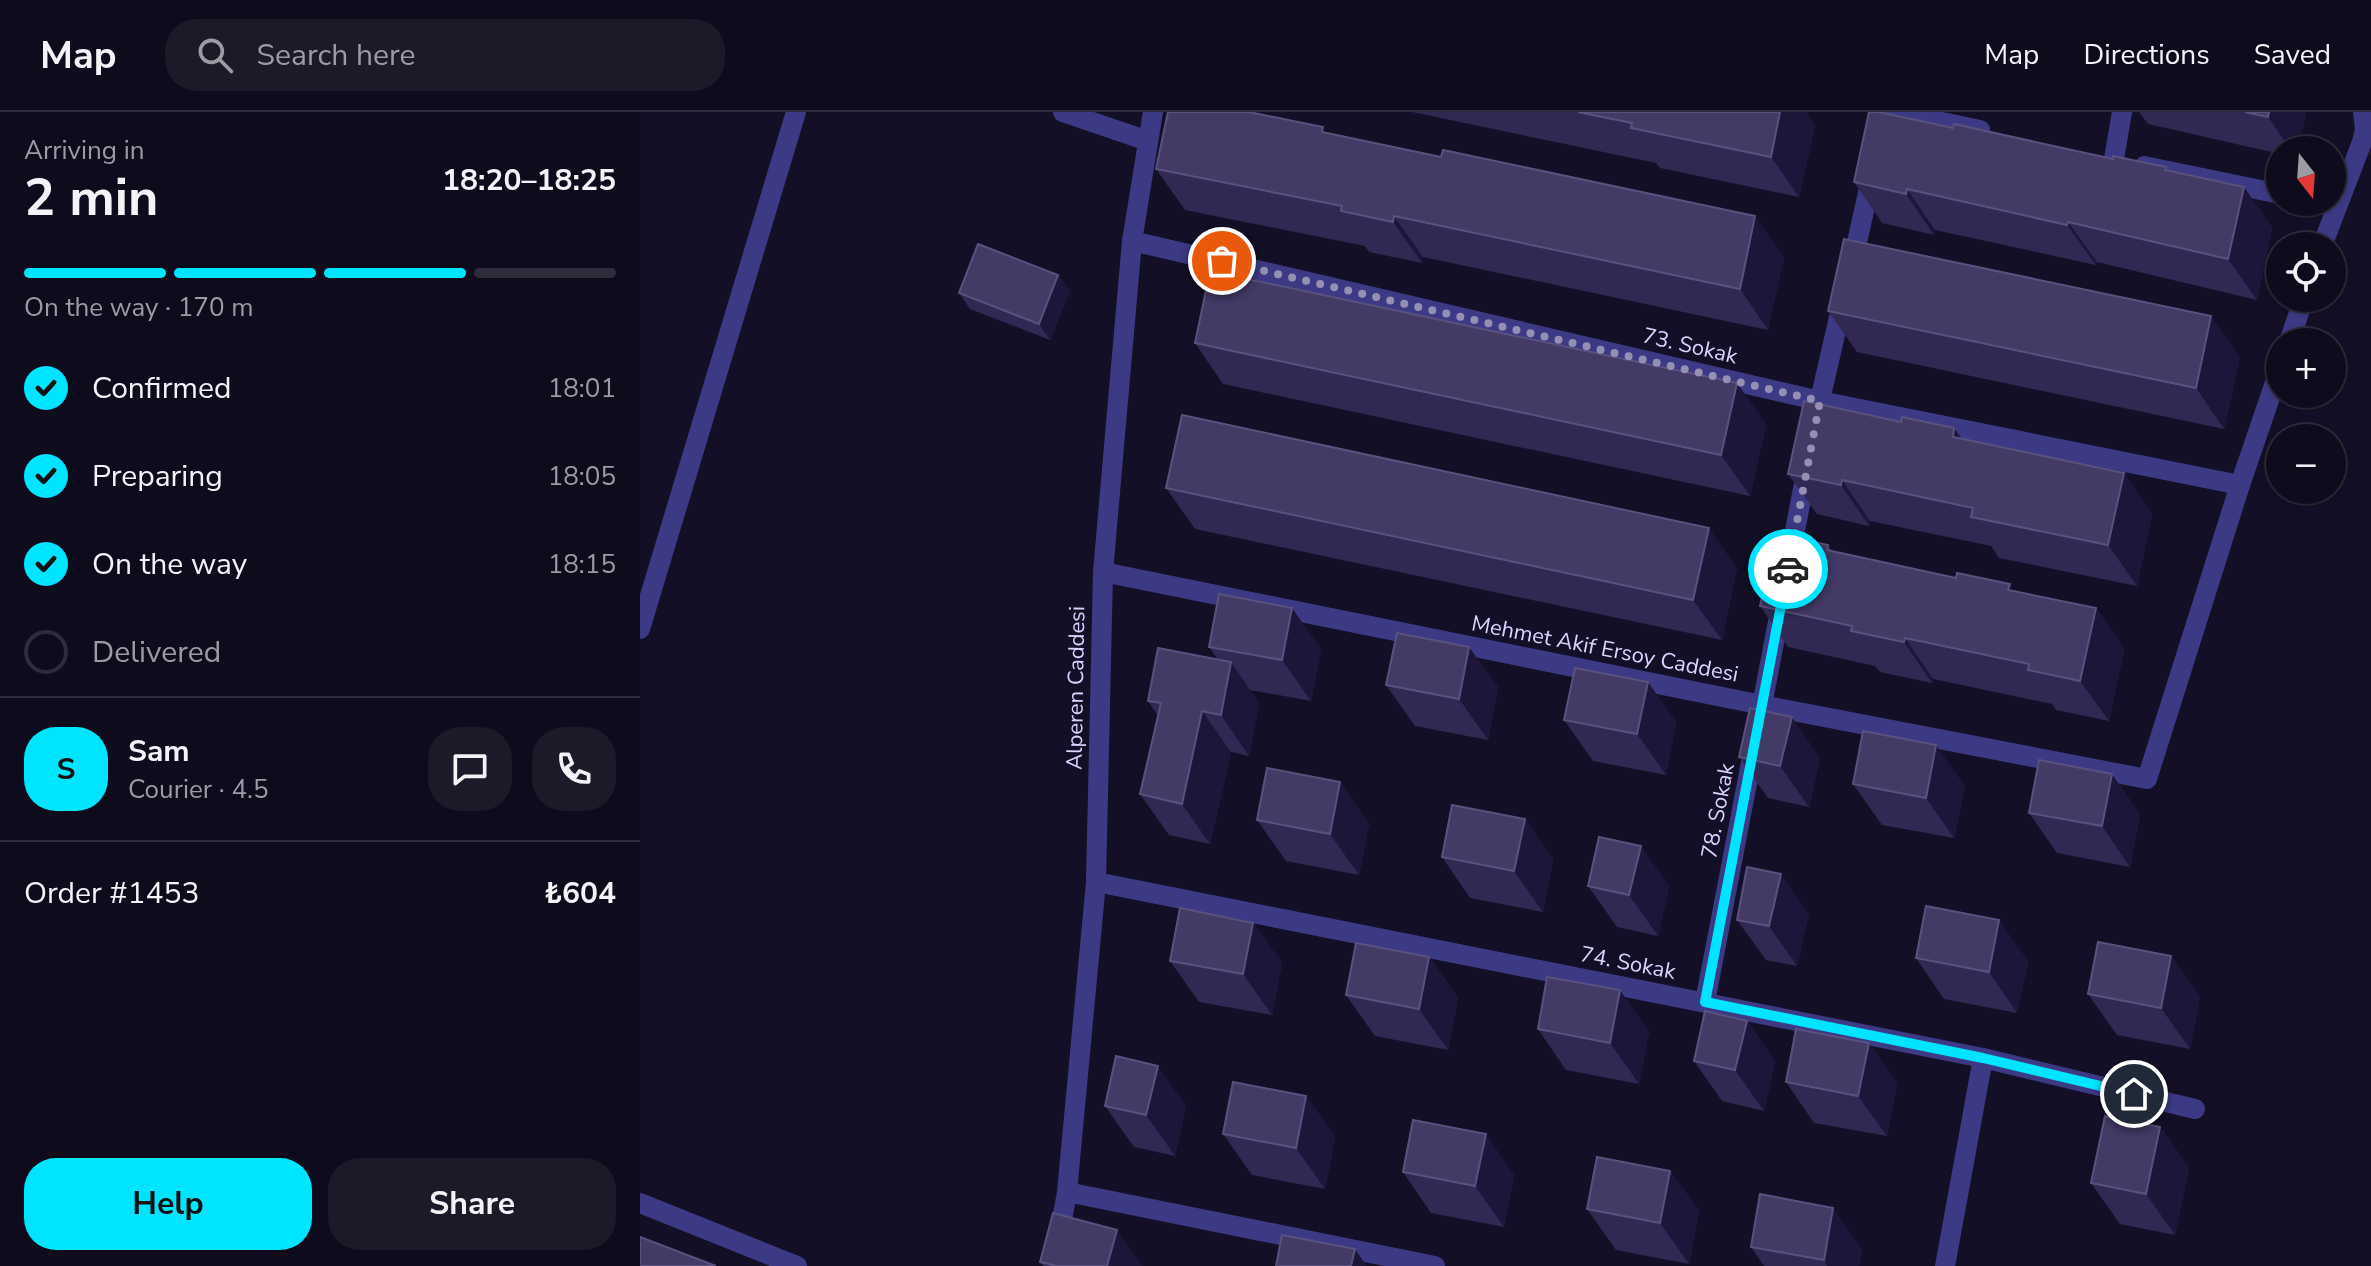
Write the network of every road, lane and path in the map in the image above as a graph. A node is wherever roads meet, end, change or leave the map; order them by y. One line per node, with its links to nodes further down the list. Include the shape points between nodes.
1 (796, 112): 17 (street)
2 (1063, 112): 8 (street)
3 (1153, 112): 8 (street, Alperen Caddesi)
4 (2122, 112): 11 (street, via 2107,158)
5 (2363, 112): 10 (street, via 2362,142)
6 (1888, 117): 7 (street)
7 (1997, 134)
8 (1148, 141): 12 (street, Alperen Caddesi)
9 (1877, 158): 13 (street, 78. Sokak)
10 (2346, 170)
11 (2266, 191)
12 (1132, 241): 13 (street, 73. Sokak); 16 (street, Alperen Caddesi)
13 (1820, 401): 15 (street, 73. Sokak); 18 (street, 78. Sokak)
14 (2266, 408): 15 (street)
15 (2240, 485): 18 (street, Mehmet Akif Ersoy Caddesi, via 2147,779)
16 (1103, 572): 18 (street, Mehmet Akif Ersoy Caddesi); 19 (street, Alperen Caddesi)
17 (640, 629)
18 (1762, 705): 20 (street, 78. Sokak)
19 (1096, 882): 20 (street, 74. Sokak); 23 (street, Alperen Caddesi)
20 (1705, 1002): 21 (street, 74. Sokak)
21 (1983, 1058): 22 (street, 74. Sokak); 28 (street)
22 (2195, 1109)
23 (1067, 1192): 26 (street, Alperen Caddesi); 27 (street)
24 (640, 1203): 25 (street)
25 (797, 1266)
26 (1054, 1266)
27 (1435, 1266)
28 (1945, 1266)

